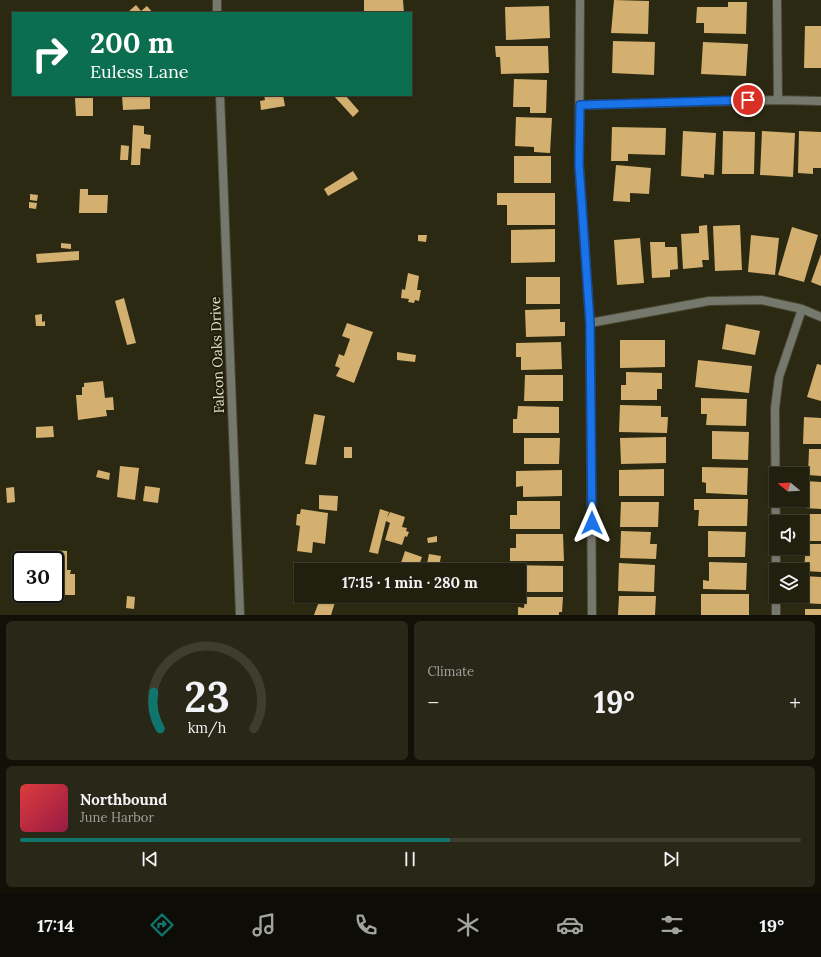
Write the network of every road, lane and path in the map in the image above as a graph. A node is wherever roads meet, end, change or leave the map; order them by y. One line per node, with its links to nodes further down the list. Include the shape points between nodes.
1 (217, 0): 4 (street)
2 (580, 0): 8 (street)
3 (777, 0): 6 (street)
4 (217, 12)
5 (220, 96): 14 (street, Falcon Oaks Drive)
6 (778, 100): 7 (street); 8 (street)
7 (821, 101)
8 (580, 105): 11 (street, via 579,164)
9 (802, 309): 10 (street); 11 (street, via 761,300 709,300); 12 (street, via 779,377 775,408)
10 (821, 316)
11 (590, 323): 15 (street)
12 (776, 563)
13 (776, 603): 16 (street)
14 (240, 615)
15 (592, 615)
16 (776, 615)

